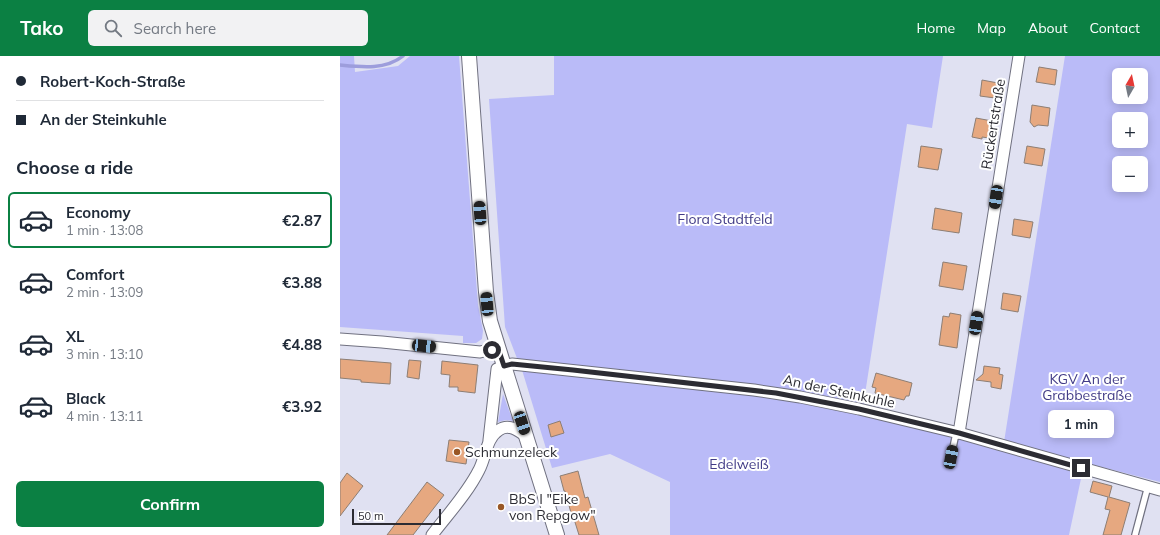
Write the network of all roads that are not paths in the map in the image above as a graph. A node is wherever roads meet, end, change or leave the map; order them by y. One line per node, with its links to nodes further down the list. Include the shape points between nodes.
1 (469, 56): 4 (street, via 486,298)
2 (1019, 56): 6 (street, Rückertstraße)
3 (340, 339): 4 (street, via 480,352)
4 (498, 348): 5 (street)
5 (504, 366): 6 (street, An der Steinkuhle, via 512,364 765,391 859,409); 7 (street); 8 (street, via 498,369)
6 (959, 433): 9 (lane, via 955,438); 10 (street, An der Steinkuhle)
7 (527, 437): 8 (street, via 513,428 506,427 495,432); 13 (street)
8 (489, 440): 12 (street, via 483,461 470,486)
9 (951, 457)
10 (1148, 486): 11 (street, An der Steinkuhle); 14 (lane)
11 (1160, 490)
12 (432, 535)
13 (557, 535)
14 (1135, 535)

